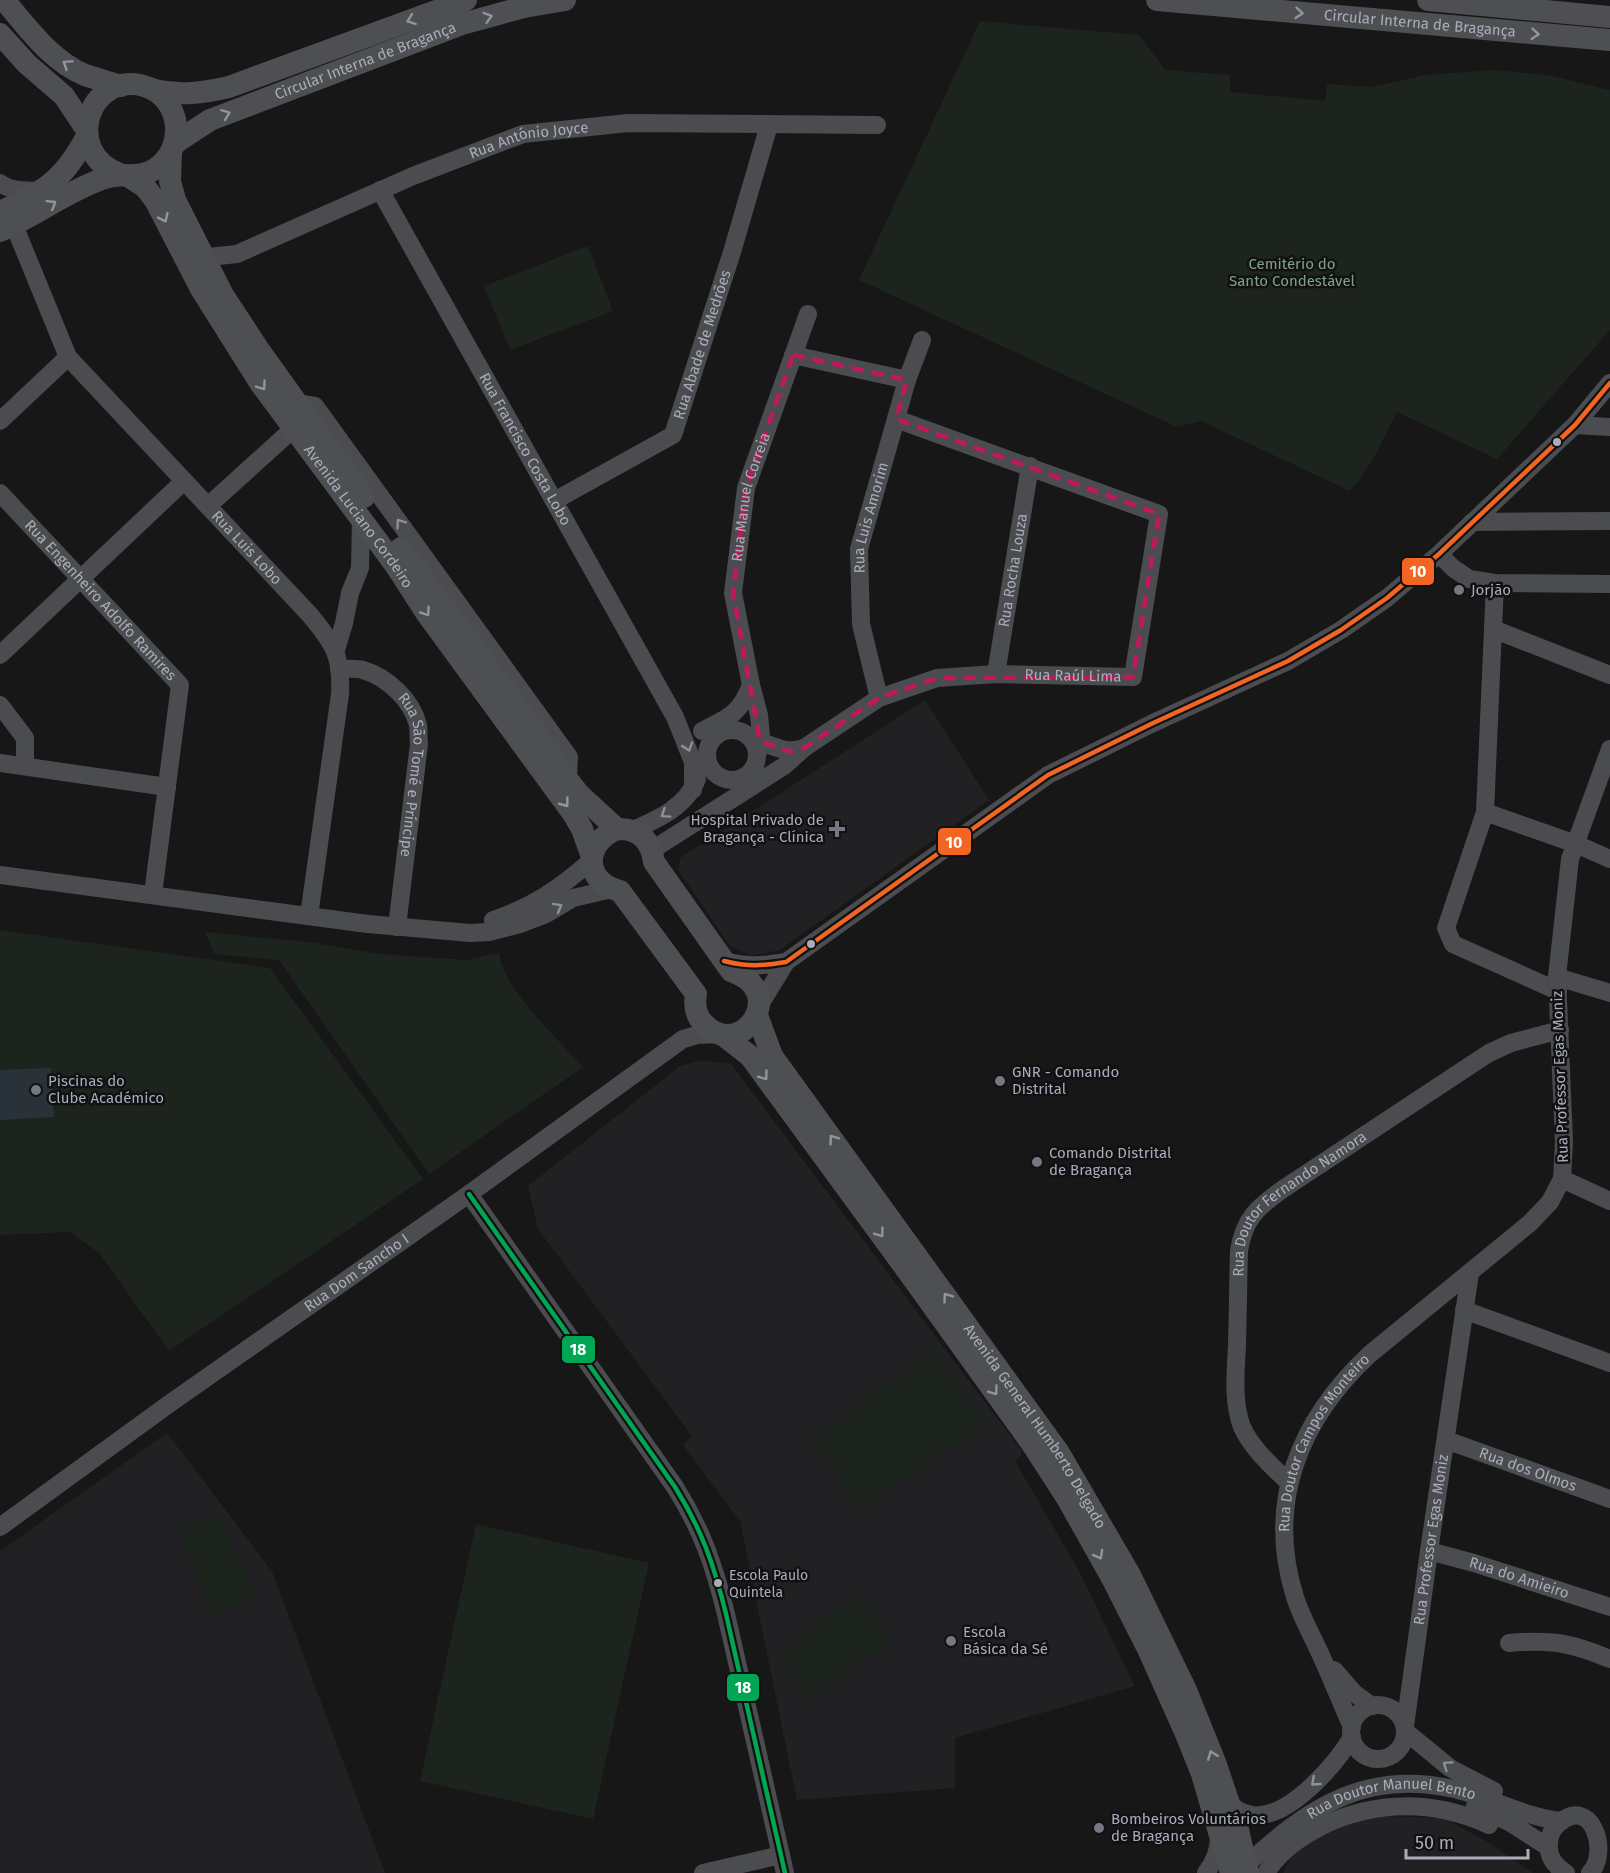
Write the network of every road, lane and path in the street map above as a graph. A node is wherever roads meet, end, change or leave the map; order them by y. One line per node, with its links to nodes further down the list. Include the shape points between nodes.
1 (4, 0): 9 (main road, one-way to 1, via 84,74 61,59 44,46)
2 (466, 0): 10 (main road, Circular Interna de Bragança, one-way to 10, via 229,87 201,94)
3 (565, 0): 14 (main road, Circular Interna de Bragança, one-way to 3, via 210,120 462,24)
4 (1157, 0): 8 (main road, Circular Interna de Bragança, one-way to 8)
5 (1428, 0): 6 (main road, Circular Interna de Bragança)
6 (1610, 17)
7 (0, 34): 13 (main road, via 64,96)
8 (1610, 40)
9 (121, 86): 10 (main road, via 132,84); 13 (main road, via 100,97 93,106)
10 (154, 90): 14 (main road, via 174,112 177,128)
11 (769, 125): 12 (street, Rua António Joyce); 17 (street, Rua António Joyce, via 628,123 523,134); 37 (street, Rua Abade de Medrões, via 673,435)
12 (877, 125)
13 (87, 133): 15 (main road, via 98,160); 18 (main road, via 64,172)
14 (173, 148): 15 (main road, via 164,163 153,171); 21 (main road, Avenida Luciano Cordeiro, via 172,191)
15 (123, 175): 19 (main road, one-way to 15, via 72,191); 33 (main road, Avenida Luciano Cordeiro, one-way to 33, via 145,187 155,200 225,329)
16 (0, 183): 18 (street)
17 (380, 190): 20 (street, Rua António Joyce); 37 (street, Rua Francisco Costa Lobo)
18 (42, 191): 19 (main road)
19 (5, 223): 26 (street, Rua Luis Lobo)
20 (237, 254): 21 (street, Rua António Joyce); 22 (street, via 220,276)
21 (202, 255): 22 (main road, Avenida Luciano Cordeiro)
22 (220, 288): 70 (main road, Avenida Luciano Cordeiro, one-way to 22, via 579,794 296,403)
23 (808, 314): 25 (street, Rua Manuel Correia)
24 (922, 340): 27 (street, Rua Luis Amorim)
25 (793, 355): 27 (street); 54 (street, Rua Manuel Correia, via 746,488 733,592)
26 (68, 357): 30 (street); 35 (street, Rua Luis Lobo)
27 (907, 380): 29 (street, Rua Luis Amorim)
28 (1610, 383): 31 (street)
29 (896, 419): 34 (street, Rua Raúl Lima); 55 (street, Rua Luis Amorim, via 859,549 861,624)
30 (0, 421)
31 (1575, 425): 32 (street); 41 (street)
32 (1610, 427)
33 (293, 429): 38 (street); 39 (main road, Avenida Luciano Cordeiro)
34 (1030, 466): 52 (street, Rua Rocha Louza); 52 (street, Rua Raúl Lima, via 1159,513 1133,677)
35 (184, 481): 38 (street, Rua Luis Lobo); 45 (street)
36 (0, 493): 45 (street, Rua Engenheiro Adolfo Ramires)
37 (554, 501): 57 (street, Rua Francisco Costa Lobo)
38 (208, 506): 49 (street, Rua Luis Lobo, via 310,615)
39 (361, 518): 43 (main road, Avenida Luciano Cordeiro); 44 (street)
40 (1610, 520): 41 (street)
41 (1472, 522): 42 (street)
42 (1439, 554): 46 (street, via 1469,579); 82 (street, via 1387,598 1310,650 1048,775)
43 (396, 566): 44 (street, via 379,560); 73 (main road, Avenida Luciano Cordeiro, one-way to 73, via 574,815)
44 (360, 568): 49 (street)
45 (80, 578): 50 (street); 66 (street, Rua Engenheiro Adolfo Ramires, via 180,685)
46 (1495, 583): 47 (street); 48 (street)
47 (1610, 584)
48 (1493, 629): 53 (street); 69 (street)
49 (336, 650): 51 (street, Rua Luis Lobo)
50 (0, 655)
51 (339, 669): 78 (street, Rua Luis Lobo, via 340,694); 79 (street, Rua São Tomé e Príncipe, via 362,669 381,678 399,692 418,725)
52 (996, 674): 55 (street, Rua Raúl Lima, via 937,678)
53 (1610, 675)
54 (751, 686): 58 (street, via 738,710); 59 (street, Rua Manuel Correia, via 759,715)
55 (879, 699): 60 (street, Rua Raúl Lima)
56 (0, 705): 64 (street, via 25,738)
57 (670, 708): 58 (street, Rua Francisco Costa Lobo, via 694,727); 67 (street, Rua Francisco Costa Lobo, one-way to 67, via 693,762)
58 (718, 728): 59 (street, via 740,730); 62 (street)
59 (757, 744): 60 (street, via 791,752); 65 (street, via 754,769)
60 (804, 748): 68 (street, Rua Raúl Lima, via 784,766)
61 (1610, 749): 71 (street, Rua Professor Egas Moniz)
62 (707, 752): 65 (street, via 707,761 716,775); 67 (street)
63 (0, 762): 64 (street)
64 (25, 765): 66 (street)
65 (740, 779): 68 (street)
66 (167, 787): 77 (street, Rua Engenheiro Adolfo Ramires)
67 (693, 790): 70 (street, one-way to 70, via 669,813)
68 (733, 798): 72 (street, Rua Raúl Lima)
69 (1485, 812): 71 (street); 83 (street, via 1446,928 1453,944)
70 (625, 830): 72 (main road, Avenida Luciano Cordeiro, via 641,835); 73 (main road, via 605,834 596,844)
71 (1576, 844): 74 (street); 83 (street, Rua Professor Egas Moniz, via 1570,859)
72 (652, 850): 81 (main road, Avenida Luciano Cordeiro, via 654,862)
73 (592, 858): 76 (main road, Avenida Luciano Cordeiro, via 594,872); 80 (street, via 553,892 516,912)
74 (1610, 859)
75 (0, 875): 77 (street)
76 (612, 889): 80 (street, one-way to 76, via 470,933 520,924 573,898); 86 (main road, Avenida Luciano Cordeiro, via 620,891 696,994)
77 (153, 894): 78 (street)
78 (309, 916): 79 (street)
79 (397, 927): 80 (street)
80 (441, 930)
81 (724, 961): 82 (street, via 760,967); 85 (main road, Avenida Luciano Cordeiro, via 731,971 752,983 758,994)
82 (786, 962): 85 (street)
83 (1558, 984): 84 (street); 87 (street, Rua Professor Egas Moniz)
84 (1610, 993)
85 (758, 1011): 88 (main road, via 743,1031); 109 (main road, Avenida General Humberto Delgado, one-way to 85, via 1186,1690 1130,1575 1059,1453 772,1056)
86 (696, 1012): 88 (main road, via 701,1022); 89 (street)
87 (1560, 1030): 90 (street, Rua Professor Egas Moniz); 97 (street, Rua Doutor Fernando Namora, via 1489,1053 1283,1188 1247,1221 1239,1251 1238,1413 1249,1440)
88 (721, 1034): 89 (street, Rua Dom Sancho I); 112 (main road, Avenida General Humberto Delgado, one-way to 112, via 750,1056 1032,1444 1067,1498 1149,1651)
89 (683, 1039): 91 (street, Rua Dom Sancho I)
90 (1562, 1179): 92 (street); 93 (street, Rua Professor Egas Moniz, via 1541,1212)
91 (469, 1194): 99 (street, Rua Dom Sancho I); 114 (street, via 675,1487 700,1530 726,1614)
92 (1610, 1201)
93 (1470, 1273): 94 (street, Rua Professor Egas Moniz); 97 (street, Rua Doutor Campos Monteiro, via 1370,1354 1334,1391 1307,1435)
94 (1464, 1310): 95 (street); 96 (street, Rua Professor Egas Moniz)
95 (1610, 1364)
96 (1446, 1440): 98 (street, Rua dos Olmos); 100 (street, Rua Professor Egas Moniz)
97 (1289, 1484): 103 (street, Rua Doutor Campos Monteiro, via 1285,1557 1296,1600)
98 (1610, 1499)
99 (0, 1527)
100 (1428, 1551): 101 (street, Rua do Amieiro); 104 (street, Rua Professor Egas Moniz)
101 (1610, 1607)
102 (1509, 1643): 105 (street, via 1561,1642)
103 (1323, 1658): 106 (street, via 1354,1693); 108 (street)
104 (1414, 1658): 106 (street, via 1398,1692); 107 (street, Rua Professor Egas Moniz)
105 (1610, 1659)
106 (1378, 1706): 107 (street, via 1398,1713); 108 (street, via 1359,1714)
107 (1405, 1729): 108 (street, via 1400,1748 1386,1758 1361,1752); 110 (street, one-way to 107, via 1478,1784 1450,1768)
108 (1352, 1732): 109 (street, one-way to 109, via 1343,1753 1326,1772 1284,1806 1250,1815)
109 (1230, 1804): 112 (main road, Avenida General Humberto Delgado)
110 (1570, 1818): 111 (street); 113 (street, via 1554,1828 1549,1837); 120 (street, Rua Doutor Manuel Bento, via 1532,1815 1451,1788 1384,1784 1321,1806)
111 (1603, 1820): 115 (street, via 1608,1846)
112 (1226, 1832): 118 (street); 119 (main road, Avenida General Humberto Delgado); 121 (main road, Avenida General Humberto Delgado, bridge)
113 (1550, 1854): 121 (street, Rua Doutor Manuel Bento, via 1509,1822 1469,1804 1428,1793 1397,1792 1366,1798 1326,1815 1293,1836); 122 (street, via 1475,1819 1428,1807 1397,1806 1356,1812 1316,1829 1281,1852); 123 (street)
114 (781, 1855): 116 (street); 117 (street)
115 (1602, 1863)
116 (704, 1873)
117 (785, 1873)
118 (1206, 1873)
119 (1231, 1873)
120 (1238, 1873)
121 (1249, 1873)
122 (1266, 1873)
123 (1566, 1873)

